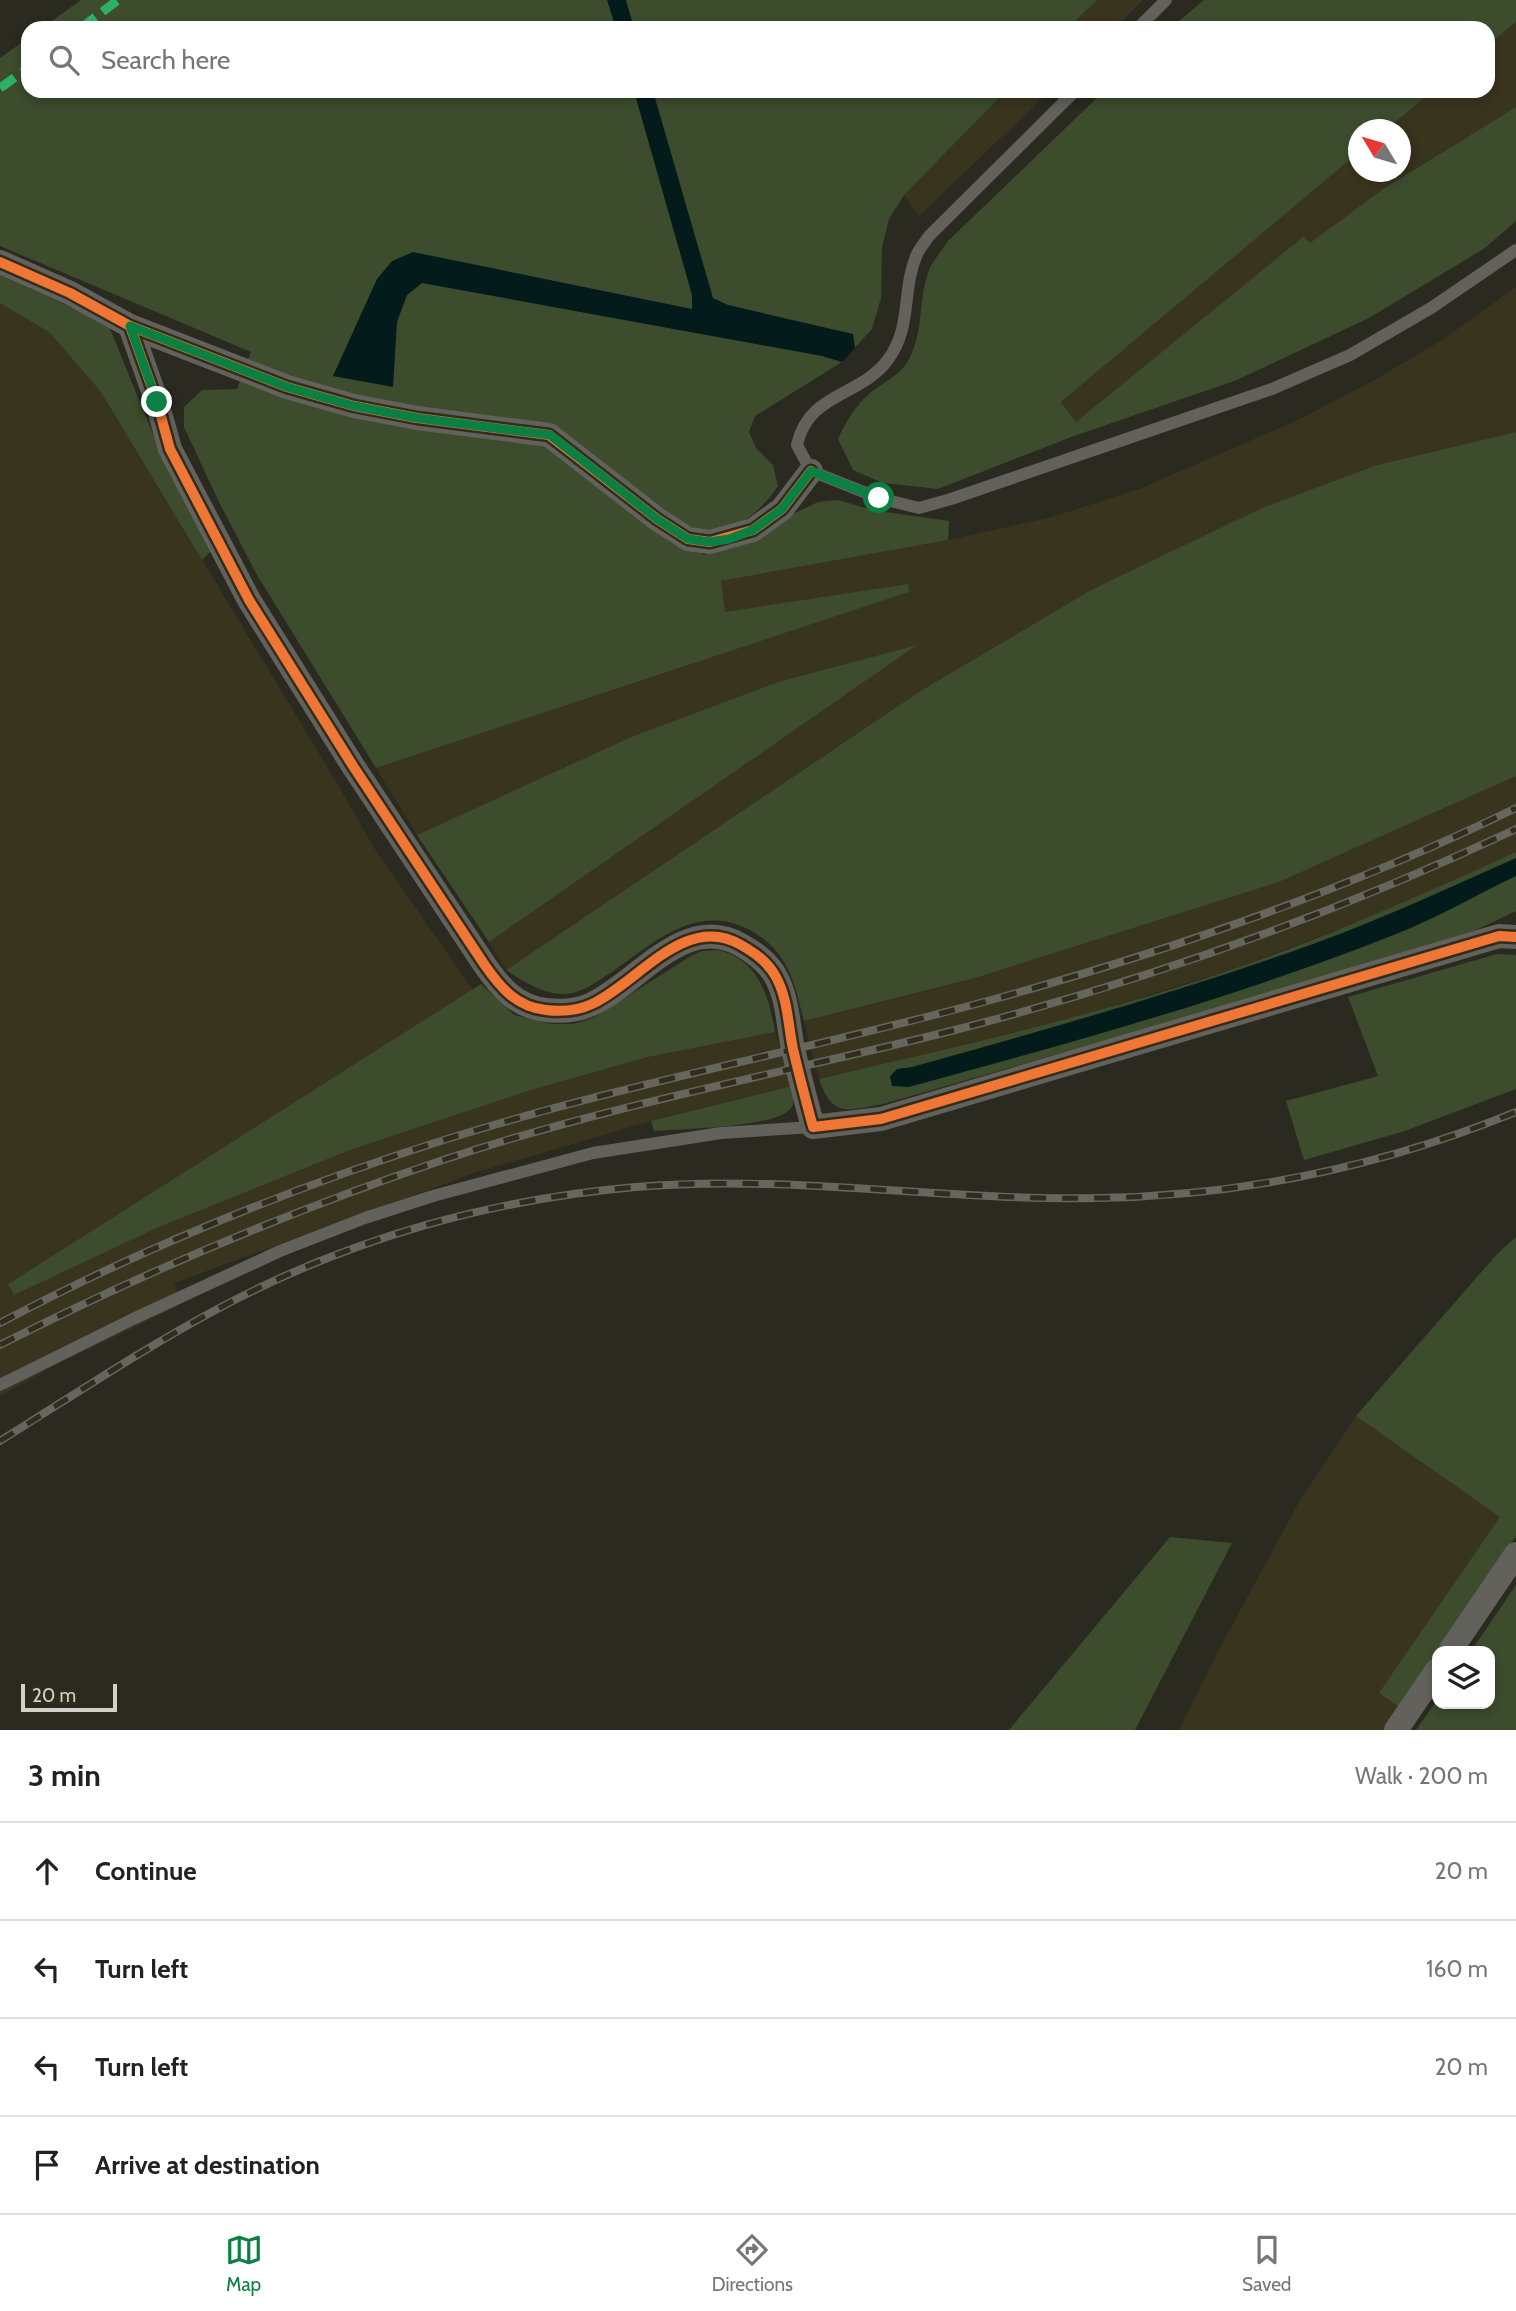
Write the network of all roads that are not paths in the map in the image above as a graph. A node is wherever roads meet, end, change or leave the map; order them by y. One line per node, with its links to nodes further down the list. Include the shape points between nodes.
1 (1166, 0): 2 (lane)
2 (1145, 21)
3 (1068, 98): 7 (lane, via 917,253 898,346 884,365 813,412 800,428 797,446)
4 (1516, 250): 7 (lane, via 1431,308 1350,355 1272,389 951,499 919,508 879,498)
5 (0, 262): 6 (street)
6 (130, 326): 7 (street, via 287,387 354,406 550,435 688,539 710,542 753,530 782,509); 9 (street, via 170,449 249,600 496,982 523,1005 575,1011 689,940 714,936 737,942 760,956 776,976)
7 (811, 471)
8 (1516, 937): 9 (street, via 1485,940 881,1119)
9 (813, 1127): 10 (lane, via 721,1133 593,1153 433,1196 280,1251)
10 (0, 1385)
11 (1516, 1554): 12 (street)
12 (1453, 1646)
13 (1432, 1677): 14 (street)
14 (1396, 1730)

